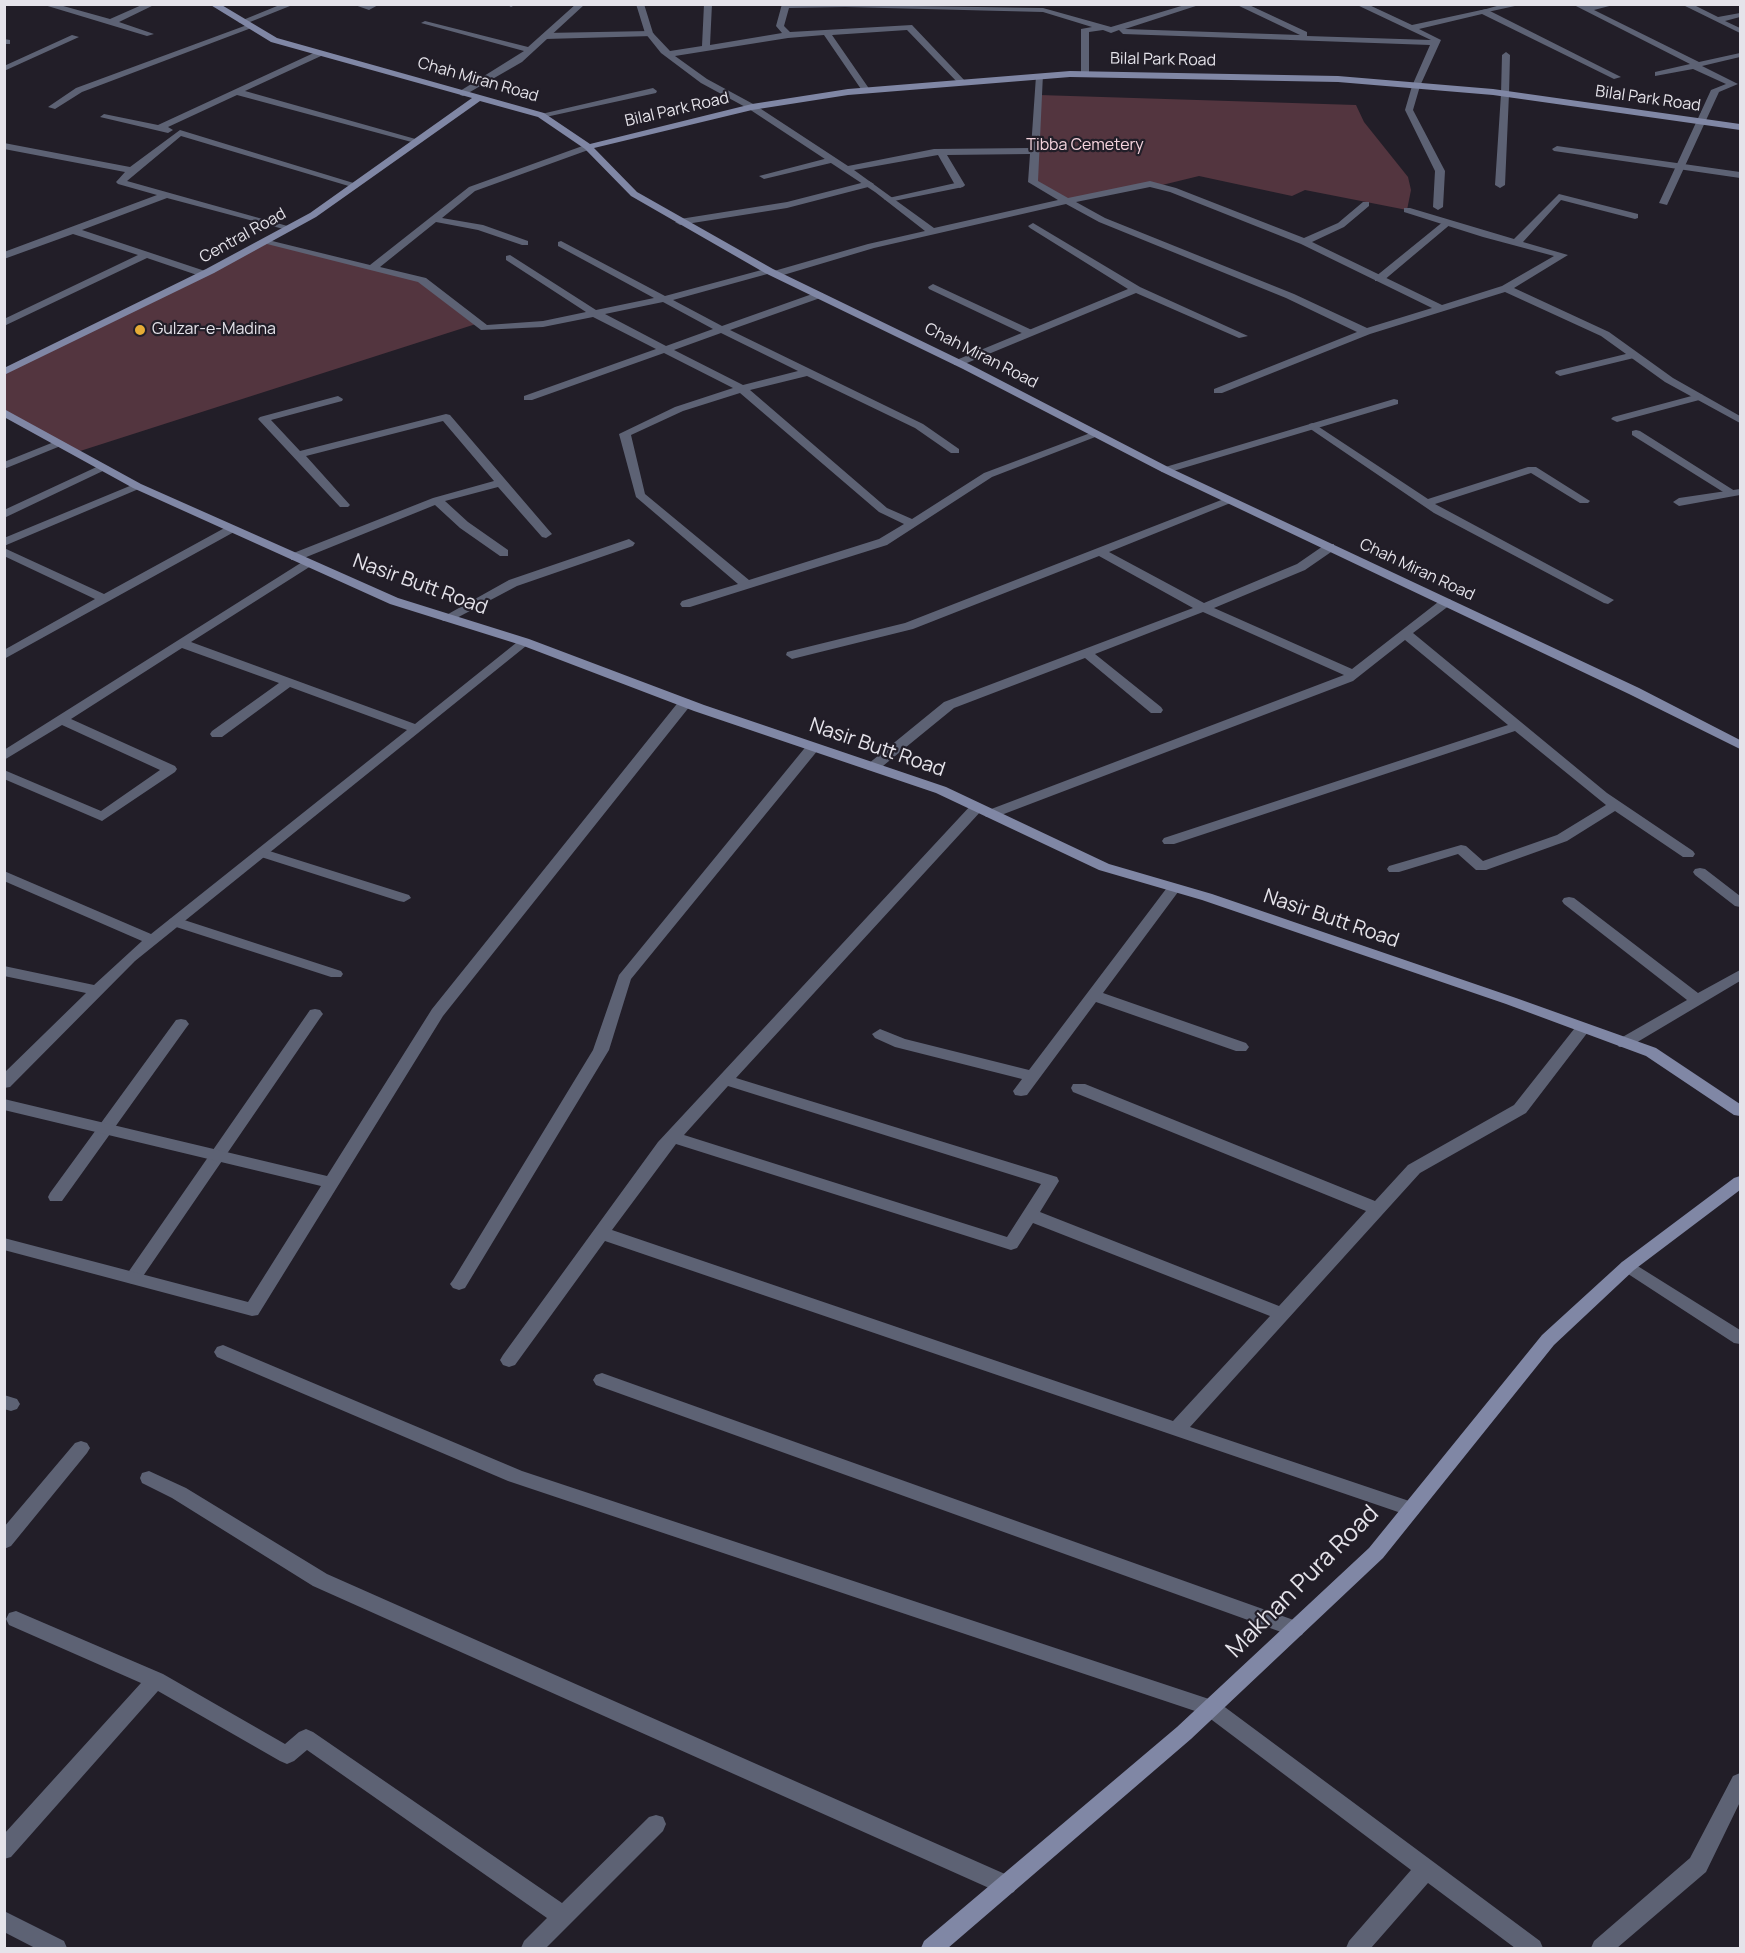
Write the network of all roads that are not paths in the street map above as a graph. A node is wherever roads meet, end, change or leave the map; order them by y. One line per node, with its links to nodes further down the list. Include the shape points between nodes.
1 (45, 4): 25 (street)
2 (152, 4): 25 (street)
3 (213, 4): 27 (street, Chah Miran Road)
4 (291, 4): 27 (street)
5 (357, 4): 6 (street, via 369,8)
6 (376, 4)
7 (640, 4): 33 (street)
8 (708, 4): 39 (street)
9 (1056, 4): 21 (street)
10 (1198, 4): 29 (street)
11 (1239, 4): 37 (street)
12 (1359, 4): 28 (street)
13 (1469, 4): 22 (street)
14 (1520, 4): 22 (street)
15 (1576, 4): 20 (street)
16 (1613, 4): 20 (street)
17 (1685, 4): 24 (street)
18 (580, 5): 35 (street)
19 (785, 5): 21 (street); 34 (street, via 780,26)
20 (1586, 9): 45 (street)
21 (1043, 10): 29 (street)
22 (1483, 11): 28 (street); 50 (street)
23 (1740, 15): 24 (street)
24 (1717, 20): 30 (street)
25 (111, 22): 32 (street)
26 (425, 23): 40 (street)
27 (246, 24): 41 (street, Chah Miran Road, via 274,40); 59 (street, via 79,90)
28 (1411, 28): 38 (street, via 1437,40)
29 (1111, 30): 37 (street); 47 (street, via 1085,29)
30 (1740, 31)
31 (827, 33): 34 (street); 51 (street, via 909,27); 53 (street)
32 (150, 34)
33 (650, 34): 35 (street); 42 (street)
34 (788, 35): 39 (street)
35 (545, 36): 40 (street)
36 (75, 37): 46 (street)
37 (1312, 38): 38 (street)
38 (1435, 43): 52 (street)
39 (706, 48): 42 (street)
40 (530, 50): 56 (street)
41 (318, 54): 55 (street); 56 (street, Chah Miran Road)
42 (669, 54): 60 (street, via 705,81)
43 (1506, 55): 57 (street)
44 (1740, 55): 45 (street)
45 (1696, 65): 48 (street); 63 (street, via 1734,84 1716,90)
46 (4, 69)
47 (1085, 74): 49 (street, Bilal Park Road); 52 (street, Bilal Park Road, via 1338,79)
48 (1658, 74)
49 (1040, 76): 51 (street, Bilal Park Road); 71 (street)
50 (1617, 77)
51 (962, 82): 53 (street, Bilal Park Road)
52 (1416, 86): 57 (street, Bilal Park Road); 87 (street, via 1410,110 1440,171)
53 (866, 90): 60 (street, Bilal Park Road)
54 (653, 91): 61 (street)
55 (237, 92): 65 (street); 67 (street)
56 (463, 93): 58 (street, Chah Miran Road)
57 (1505, 94): 63 (street, Bilal Park Road); 81 (street)
58 (479, 97): 61 (street, Chah Miran Road); 67 (street, Central Road)
59 (52, 107)
60 (752, 107): 69 (street, Bilal Park Road); 73 (street)
61 (541, 115): 69 (street, Chah Miran Road)
62 (104, 117): 65 (street)
63 (1702, 122): 64 (street, Bilal Park Road); 74 (street)
64 (1740, 127)
65 (159, 128): 66 (street)
66 (180, 133): 76 (street); 80 (street)
67 (416, 142): 80 (street, Central Road)
68 (4, 146): 76 (street)
69 (588, 147): 90 (street, via 472,189); 91 (street, Chah Miran Road, via 634,194)
70 (1557, 149): 74 (street)
71 (1035, 151): 72 (street); 84 (street, via 1033,182)
72 (941, 152): 75 (street); 83 (street, via 960,184)
73 (832, 160): 75 (street); 78 (street)
74 (1681, 166): 77 (street); 85 (street)
75 (846, 169): 79 (street)
76 (132, 170): 82 (street, via 121,182)
77 (1740, 175)
78 (764, 176)
79 (868, 184): 83 (street); 91 (street, via 787,205)
80 (355, 185): 94 (street, Central Road)
81 (1500, 185)
82 (167, 195): 94 (street); 95 (street)
83 (889, 199): 96 (street)
84 (1066, 201): 96 (street); 98 (street, via 1150,184); 118 (street, via 1102,220 1290,296)
85 (1664, 203)
86 (1366, 204): 98 (street, via 1341,225)
87 (1438, 207)
88 (1407, 210): 92 (street)
89 (1635, 216): 101 (street, via 1559,198)
90 (433, 219): 99 (street, via 480,227); 105 (street)
91 (680, 222): 106 (street, Chah Miran Road)
92 (1447, 223): 101 (street); 108 (street)
93 (1033, 226): 110 (street)
94 (288, 229): 97 (street, Central Road)
95 (72, 230): 102 (street); 103 (street)
96 (933, 232): 106 (street)
97 (264, 242): 105 (street); 107 (street, Central Road)
98 (1304, 242): 108 (street)
99 (525, 243)
100 (561, 243): 113 (street)
101 (1516, 243): 111 (street, via 1563,255)
102 (146, 255): 107 (street); 116 (street)
103 (4, 256)
104 (510, 258): 115 (street)
105 (372, 268): 115 (street, via 422,280 485,328 543,324)
106 (772, 272): 112 (street, Chah Miran Road); 113 (street)
107 (204, 274): 124 (street, Central Road)
108 (1379, 279): 114 (street)
109 (933, 287): 119 (street)
110 (1136, 288): 119 (street); 120 (street)
111 (1506, 288): 114 (street); 122 (street, via 1605,334)
112 (819, 295): 117 (street); 123 (street, Chah Miran Road)
113 (664, 299): 115 (street); 117 (street)
114 (1442, 309): 118 (street)
115 (594, 313): 121 (street)
116 (4, 323)
117 (722, 330): 121 (street); 125 (street)
118 (1366, 332): 128 (street)
119 (1030, 333): 123 (street)
120 (1243, 336)
121 (668, 350): 127 (street); 130 (street)
122 (1634, 355): 126 (street); 129 (street)
123 (958, 363): 138 (street, Chah Miran Road)
124 (4, 372)
125 (808, 372): 127 (street); 140 (street, via 919,426)
126 (1560, 373)
127 (742, 389): 155 (street, via 883,510); 165 (street, via 679,409 625,434 640,495)
128 (1218, 391)
129 (1699, 397): 134 (street); 135 (street)
130 (528, 398)
131 (338, 399): 141 (street, via 264,419)
132 (1394, 402): 136 (street)
133 (4, 412): 139 (street, Nasir Butt Road)
134 (1617, 418)
135 (1740, 420)
136 (1313, 426): 144 (street); 152 (street)
137 (1636, 433): 147 (street)
138 (1097, 434): 144 (street, Chah Miran Road); 155 (street, via 988,475)
139 (59, 442): 142 (street); 143 (street, Nasir Butt Road)
140 (955, 452)
141 (298, 455): 145 (street, via 446,417); 153 (street)
142 (4, 466)
143 (103, 467): 146 (street, Nasir Butt Road); 154 (street)
144 (1166, 470): 149 (street, Chah Miran Road)
145 (501, 483): 148 (street); 157 (street)
146 (136, 486): 156 (street, Nasir Butt Road); 158 (street)
147 (1736, 493): 151 (street)
148 (437, 500): 163 (street); 164 (street)
149 (1229, 500): 160 (street, Chah Miran Road); 162 (street)
150 (1584, 501): 152 (street, via 1532,469)
151 (1679, 502)
152 (1426, 503): 167 (street)
153 (344, 505)
154 (4, 515)
155 (912, 523): 165 (street, via 884,542)
156 (230, 529): 164 (street, Nasir Butt Road); 166 (street)
157 (546, 534)
158 (4, 543)
159 (629, 543): 171 (street, via 513,583)
160 (1329, 547): 168 (street, Chah Miran Road); 170 (street, via 1301,567)
161 (4, 551): 166 (street)
162 (1099, 551): 170 (street); 179 (street, via 909,626)
163 (504, 553)
164 (301, 560): 171 (street, Nasir Butt Road, via 394,601); 175 (street)
165 (747, 585): 169 (street)
166 (104, 599): 176 (street)
167 (1608, 600)
168 (1446, 602): 172 (street); 188 (street, Chah Miran Road)
169 (686, 604)
170 (1203, 608): 177 (street); 180 (street)
171 (447, 618): 174 (street, Nasir Butt Road)
172 (1405, 633): 180 (street); 185 (street)
173 (4, 641): 176 (street)
174 (525, 642): 182 (street, Nasir Butt Road); 186 (street)
175 (181, 644): 181 (street); 184 (street)
176 (19, 646): 178 (street)
177 (1088, 653): 183 (street); 191 (street, via 949,705)
178 (4, 655)
179 (792, 656)
180 (1353, 674): 194 (street)
181 (289, 682): 186 (street); 187 (street)
182 (685, 703): 189 (street, Nasir Butt Road); 230 (street, via 437,1013)
183 (1156, 710)
184 (61, 720): 190 (street); 192 (street, via 170,769 102,817)
185 (1517, 726): 193 (street); 195 (street)
186 (416, 729): 196 (street)
187 (217, 734)
188 (1740, 745)
189 (813, 747): 191 (street, Nasir Butt Road); 238 (street, via 624,978 601,1050)
190 (4, 756)
191 (873, 767): 194 (street, Nasir Butt Road, via 941,790)
192 (4, 774)
193 (1615, 805): 197 (street); 198 (street, via 1562,838 1481,867 1461,849)
194 (984, 810): 201 (street, Nasir Butt Road, via 1104,867); 220 (street)
195 (1169, 842)
196 (263, 853): 202 (street); 205 (street)
197 (1688, 854)
198 (1394, 869)
199 (1700, 872): 204 (street)
200 (4, 875): 206 (street)
201 (1174, 888): 211 (street); 215 (street, Nasir Butt Road)
202 (404, 898)
203 (1569, 901): 212 (street)
204 (1740, 903)
205 (175, 922): 206 (street); 208 (street)
206 (152, 940): 210 (street)
207 (4, 971): 210 (street)
208 (336, 974)
209 (1740, 975): 212 (street)
210 (97, 990): 221 (street)
211 (1093, 995): 218 (street); 219 (street)
212 (1697, 1000): 217 (street)
213 (315, 1014): 228 (street)
214 (182, 1024): 226 (street)
215 (1583, 1028): 217 (street, Nasir Butt Road); 232 (street, via 1520,1109 1414,1169)
216 (880, 1034): 219 (street, via 900,1043)
217 (1624, 1043): 225 (street, Nasir Butt Road, via 1651,1053)
218 (1241, 1047)
219 (1033, 1076): 223 (street)
220 (725, 1080): 227 (street); 233 (street, via 1051,1181)
221 (4, 1083)
222 (1079, 1088): 232 (street)
223 (1021, 1091)
224 (4, 1104): 226 (street)
225 (1740, 1111)
226 (106, 1129): 228 (street); 231 (street)
227 (673, 1137): 233 (street, via 1011,1244); 234 (street)
228 (218, 1155): 230 (street); 237 (street)
229 (1740, 1182): 236 (street, Makhan Pura Road)
230 (331, 1183): 237 (street, via 252,1310)
231 (56, 1197)
232 (1378, 1209): 239 (street)
233 (1030, 1215): 239 (street)
234 (601, 1233): 242 (street); 244 (street)
235 (4, 1244): 237 (street)
236 (1628, 1266): 240 (street); 247 (street, Makhan Pura Road, via 1548,1340)
237 (133, 1278)
238 (459, 1284)
239 (1282, 1314): 244 (street)
240 (1740, 1338)
241 (223, 1352): 252 (street, via 515,1476)
242 (509, 1360)
243 (602, 1380): 250 (street)
244 (1178, 1429): 247 (street)
245 (81, 1448): 248 (street)
246 (149, 1478): 257 (street, via 320,1580)
247 (1411, 1509): 250 (street, Makhan Pura Road, via 1376,1553)
248 (4, 1541)
249 (16, 1619): 251 (street)
250 (1295, 1629): 252 (street, Makhan Pura Road)
251 (156, 1680): 255 (street); 258 (street, via 287,1755 306,1738)
252 (1211, 1708): 256 (street); 257 (street, Makhan Pura Road)
253 (1740, 1782): 265 (street, via 1698,1865)
254 (656, 1824): 258 (street)
255 (4, 1850)
256 (1426, 1869): 263 (street); 264 (street)
257 (1006, 1885): 262 (street, Makhan Pura Road)
258 (564, 1917): 261 (street)
259 (4, 1921): 260 (street)
260 (56, 1948)
261 (532, 1948)
262 (932, 1948)
263 (1357, 1948)
264 (1532, 1948)
265 (1602, 1948)

